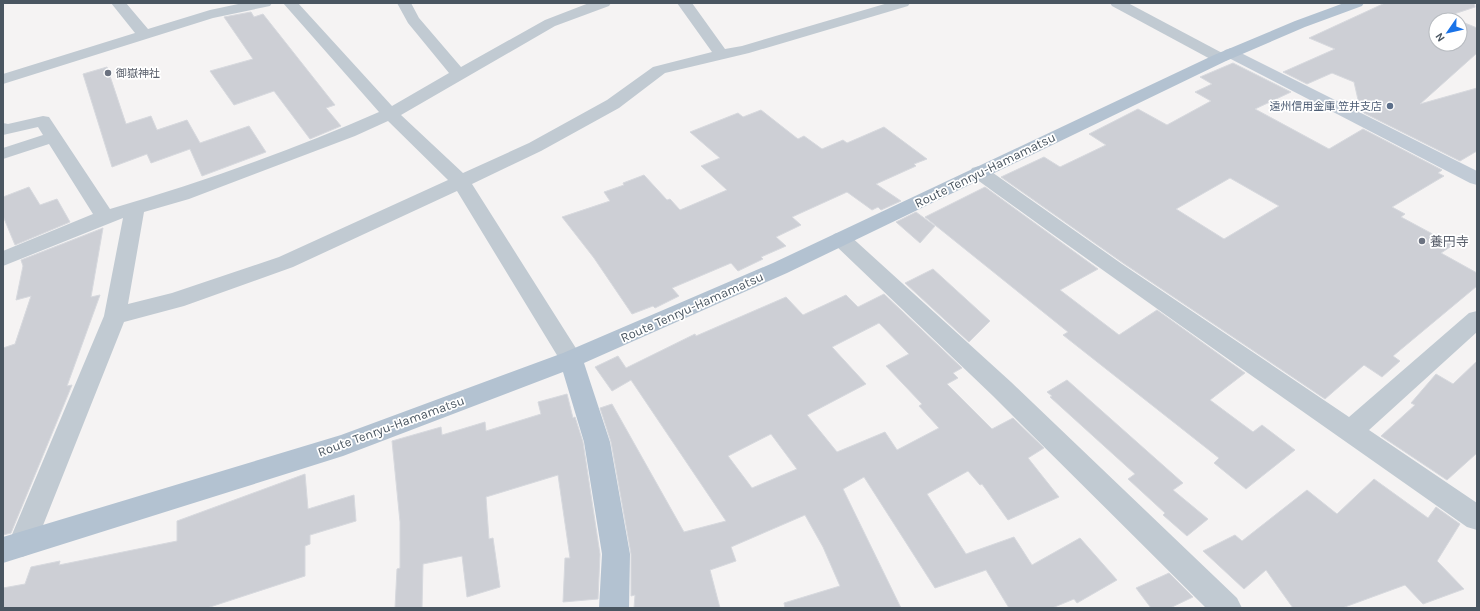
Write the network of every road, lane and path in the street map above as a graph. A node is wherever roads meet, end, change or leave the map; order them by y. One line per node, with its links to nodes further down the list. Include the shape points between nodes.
1 (118, 3): 11 (street)
2 (265, 3): 11 (street, via 210,14)
3 (290, 3): 16 (street)
4 (404, 3): 14 (street, via 405,9)
5 (604, 3): 10 (street)
6 (684, 3): 12 (street)
7 (903, 3): 12 (street, via 744,50)
8 (1117, 3): 13 (street)
9 (1357, 3): 13 (main road, Route Tenryu-Hamamatsu)
10 (571, 7): 14 (street, via 550,23)
11 (144, 34): 15 (street)
12 (721, 54): 22 (street, via 659,70 614,104)
13 (1226, 55): 20 (main road, Route Tenryu-Hamamatsu); 21 (street)
14 (458, 74): 16 (street)
15 (3, 79)
16 (390, 114): 22 (street); 23 (street, via 182,195)
17 (3, 128): 18 (street, via 5,130 44,121)
18 (53, 136): 19 (street); 24 (street)
19 (3, 154)
20 (979, 172): 25 (main road, Route Tenryu-Hamamatsu); 30 (street)
21 (1477, 179)
22 (461, 182): 27 (street, via 286,262 176,300); 29 (street)
23 (135, 208): 24 (street); 27 (street)
24 (105, 217): 26 (street)
25 (841, 239): 29 (main road, Route Tenryu-Hamamatsu, via 715,298); 34 (street, via 1002,388)
26 (3, 259)
27 (116, 316): 32 (street)
28 (1477, 319): 30 (street)
29 (571, 359): 32 (main road, Route Tenryu-Hamamatsu, via 343,444); 33 (main road, via 598,449 616,554)
30 (1350, 431): 31 (street)
31 (1477, 518)
32 (12, 547)
33 (614, 608)
34 (1227, 608)

